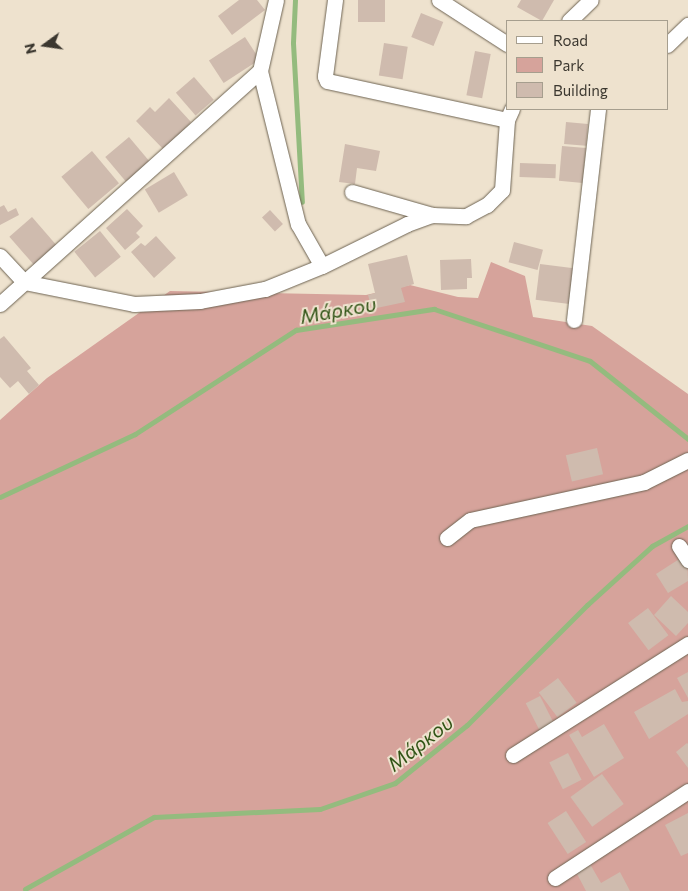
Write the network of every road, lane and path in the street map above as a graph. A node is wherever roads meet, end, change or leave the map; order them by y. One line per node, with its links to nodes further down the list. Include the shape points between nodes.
1 (276, 0): 9 (street)
2 (335, 0): 11 (street, via 325,76 327,82)
3 (440, 0): 7 (street)
4 (591, 0): 5 (street)
5 (570, 20)
6 (688, 25): 8 (street)
7 (506, 43)
8 (668, 44)
9 (260, 71): 15 (street, via 298,224); 16 (street)
10 (598, 110): 18 (street)
11 (509, 115): 13 (street, via 502,190 487,205 466,216)
12 (352, 192): 13 (street)
13 (432, 215): 15 (street)
14 (0, 256): 16 (street)
15 (322, 266): 16 (street, via 265,289 167,304 134,304)
16 (24, 282): 17 (street)
17 (0, 304)
18 (574, 320)
19 (688, 460): 20 (street, via 644,482 470,520)
20 (447, 538)
21 (679, 546): 22 (street)
22 (688, 560)
23 (688, 644): 24 (street)
24 (513, 755)
25 (688, 791): 26 (street)
26 (555, 878)

